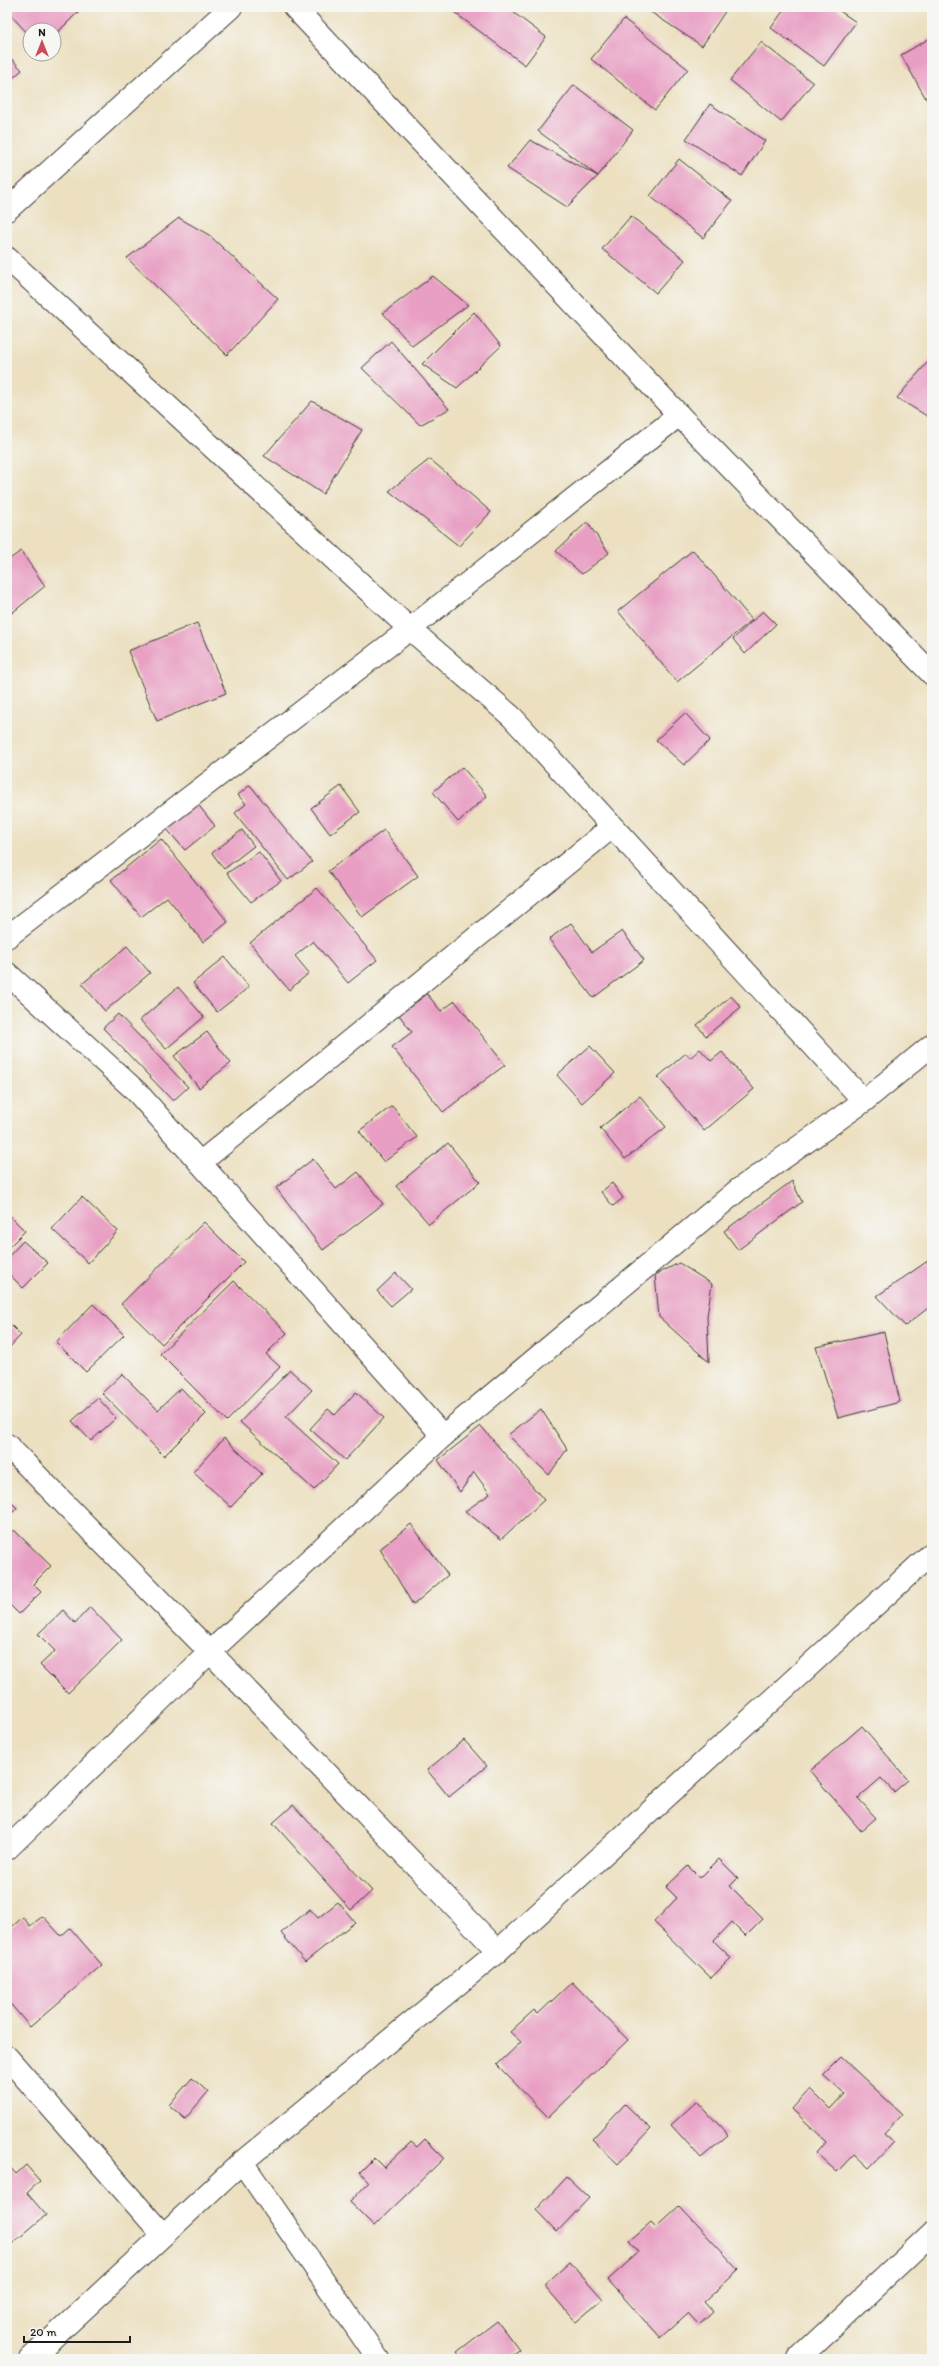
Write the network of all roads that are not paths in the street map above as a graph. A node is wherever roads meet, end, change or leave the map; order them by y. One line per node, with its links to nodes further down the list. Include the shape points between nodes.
1 (231, 7): 3 (street)
2 (294, 7): 5 (street)
3 (7, 210)
4 (7, 258): 6 (street)
5 (680, 415): 6 (street); 7 (street)
6 (410, 629): 8 (street, via 512,717); 9 (street)
7 (932, 674)
8 (612, 827): 12 (street); 13 (street)
9 (7, 938)
10 (7, 974): 13 (street, via 136,1091)
11 (932, 1045): 12 (street)
12 (864, 1101): 14 (street, via 738,1190)
13 (201, 1162): 14 (street)
14 (443, 1436): 17 (street)
15 (7, 1445): 17 (street)
16 (932, 1553): 19 (street)
17 (210, 1652): 18 (street); 19 (street)
18 (7, 1849)
19 (498, 1951): 21 (street)
20 (7, 2057): 23 (street)
21 (242, 2162): 23 (street); 25 (street)
22 (932, 2233): 26 (street)
23 (163, 2235): 24 (street)
24 (30, 2359)
25 (378, 2359)
26 (798, 2359)

